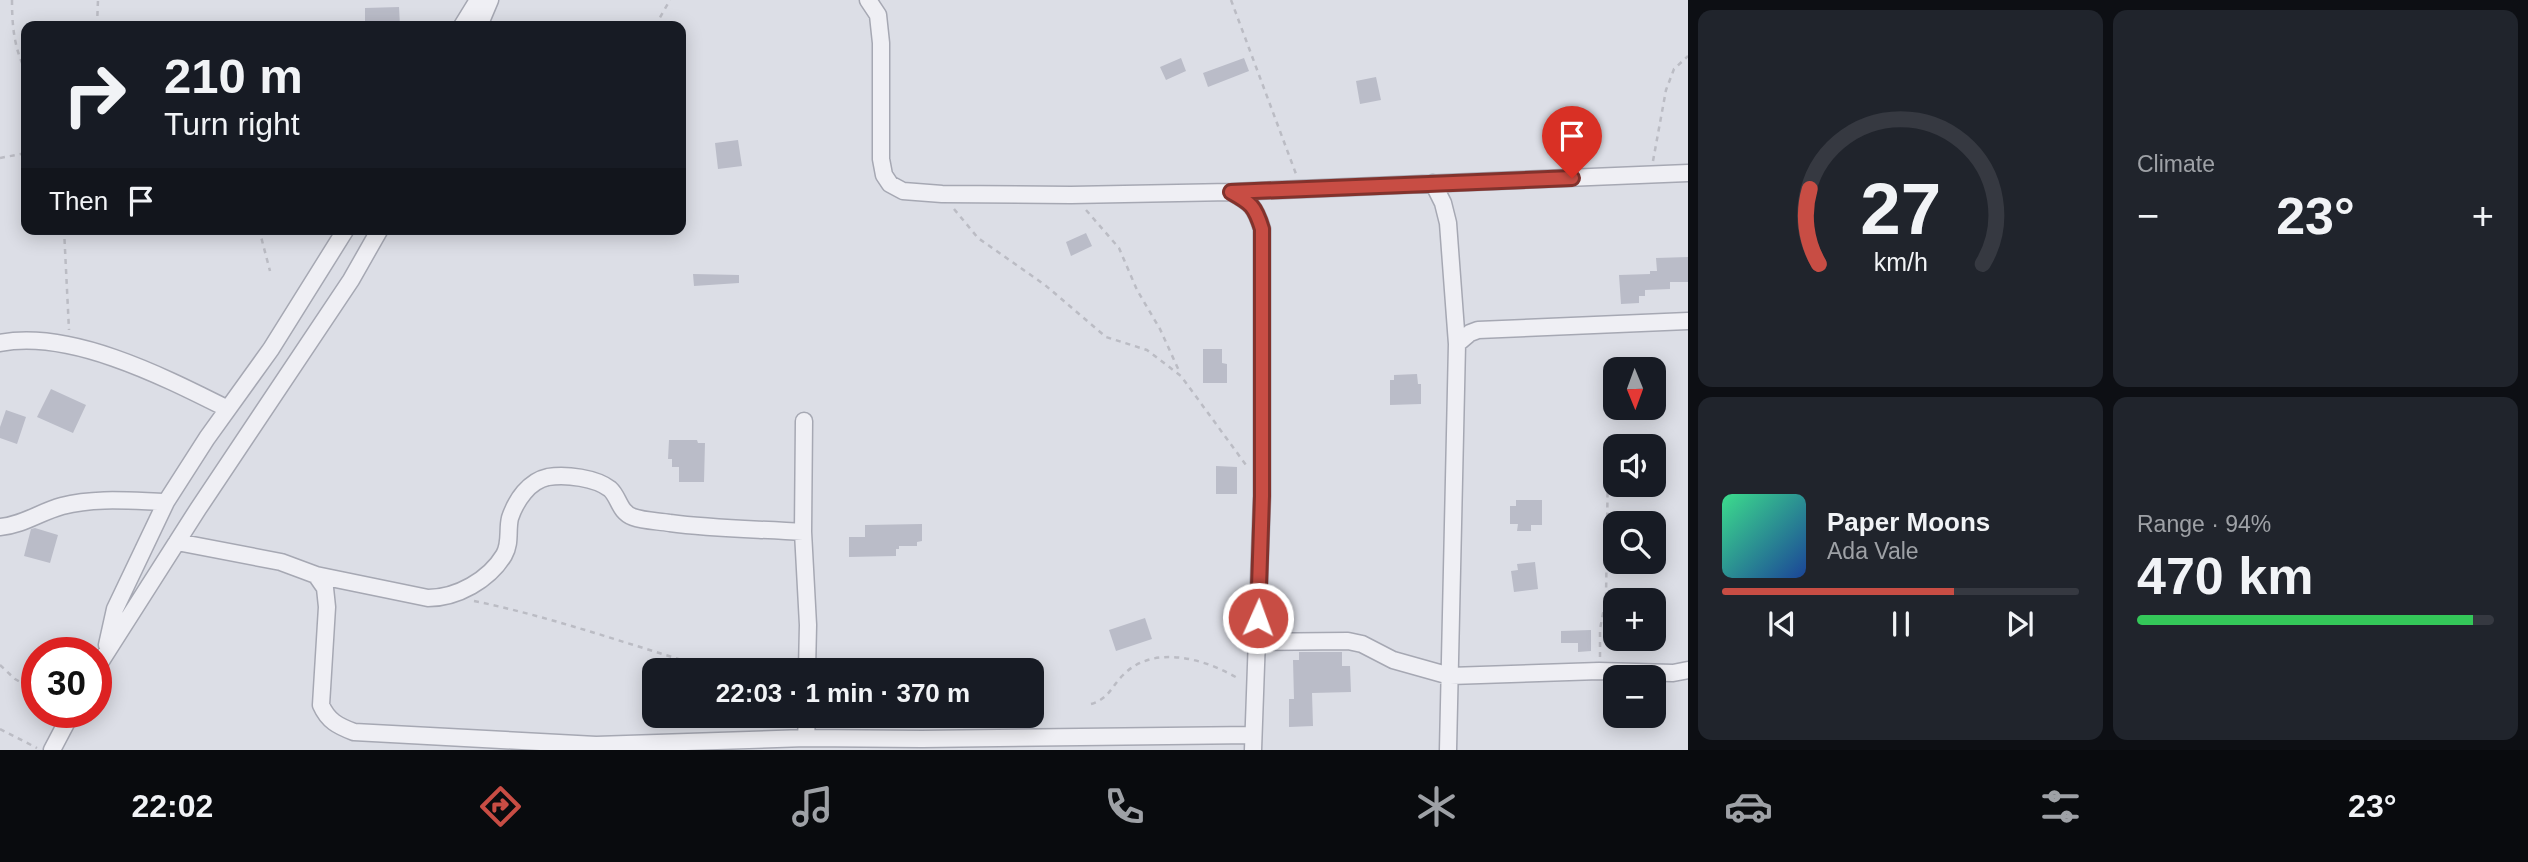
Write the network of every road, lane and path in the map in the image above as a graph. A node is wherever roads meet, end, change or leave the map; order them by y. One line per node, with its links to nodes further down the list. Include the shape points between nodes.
1 (12, 0): 13 (path, via 12,26)
2 (98, 0): 8 (path)
3 (478, 0): 9 (street)
4 (489, 0): 10 (street)
5 (670, 0): 11 (path)
6 (868, 0): 21 (street, via 878,16 881,43 884,175 903,191)
7 (1231, 0): 19 (path)
8 (97, 21)
9 (465, 21)
10 (481, 21)
11 (658, 21)
12 (1688, 56): 17 (path, via 1674,69 1666,90 1653,156)
13 (21, 62)
14 (21, 154): 15 (path)
15 (0, 158)
16 (1688, 173): 17 (street)
17 (1655, 175): 18 (street)
18 (1433, 183): 19 (street); 30 (street, via 1448,223)
19 (1302, 189): 20 (street)
20 (1231, 192): 22 (street); 44 (street, via 1256,210 1262,229)
21 (942, 194): 22 (street); 32 (path, via 978,238 1045,285 1106,337 1147,350)
22 (1071, 195): 32 (path, via 1119,248)
23 (64, 235): 31 (path)
24 (260, 235): 27 (path)
25 (342, 235): 33 (street)
26 (377, 235): 40 (street)
27 (270, 271)
28 (1688, 321): 30 (street, via 1478,330)
29 (0, 343): 31 (street, via 31,341)
30 (1457, 344): 51 (street)
31 (69, 347): 33 (street, via 127,362)
32 (1181, 376): 35 (path)
33 (228, 409): 37 (street)
34 (804, 421): 39 (street)
35 (1247, 467)
36 (1607, 497): 50 (path)
37 (166, 502): 38 (street, via 104,500 66,505); 43 (street, via 115,609)
38 (0, 527)
39 (803, 532): 42 (street, via 702,527 632,516 612,490 595,481 548,477 531,484 519,499 504,555 476,583); 47 (street)
40 (177, 542): 41 (street, via 281,562); 45 (street)
41 (316, 575): 42 (street, via 428,598); 58 (street, via 325,588 327,607 321,705 326,717 354,732 596,745)
42 (451, 596): 46 (path, via 572,624)
43 (109, 637)
44 (1258, 642): 51 (street, via 1348,641); 53 (street)
45 (112, 643)
46 (675, 658)
47 (807, 658)
48 (0, 664): 52 (path)
49 (1688, 670): 50 (street)
50 (1599, 671): 51 (street)
51 (1450, 676): 62 (street)
52 (21, 683)
53 (1254, 688): 54 (path, via 1226,671 1170,657 1136,665 1103,701); 59 (street)
54 (1091, 704)
55 (63, 728): 61 (street)
56 (806, 728): 58 (street)
57 (0, 729): 60 (path)
58 (806, 738): 59 (street)
59 (1253, 742)
60 (40, 750)
61 (51, 750)
62 (1448, 750)

